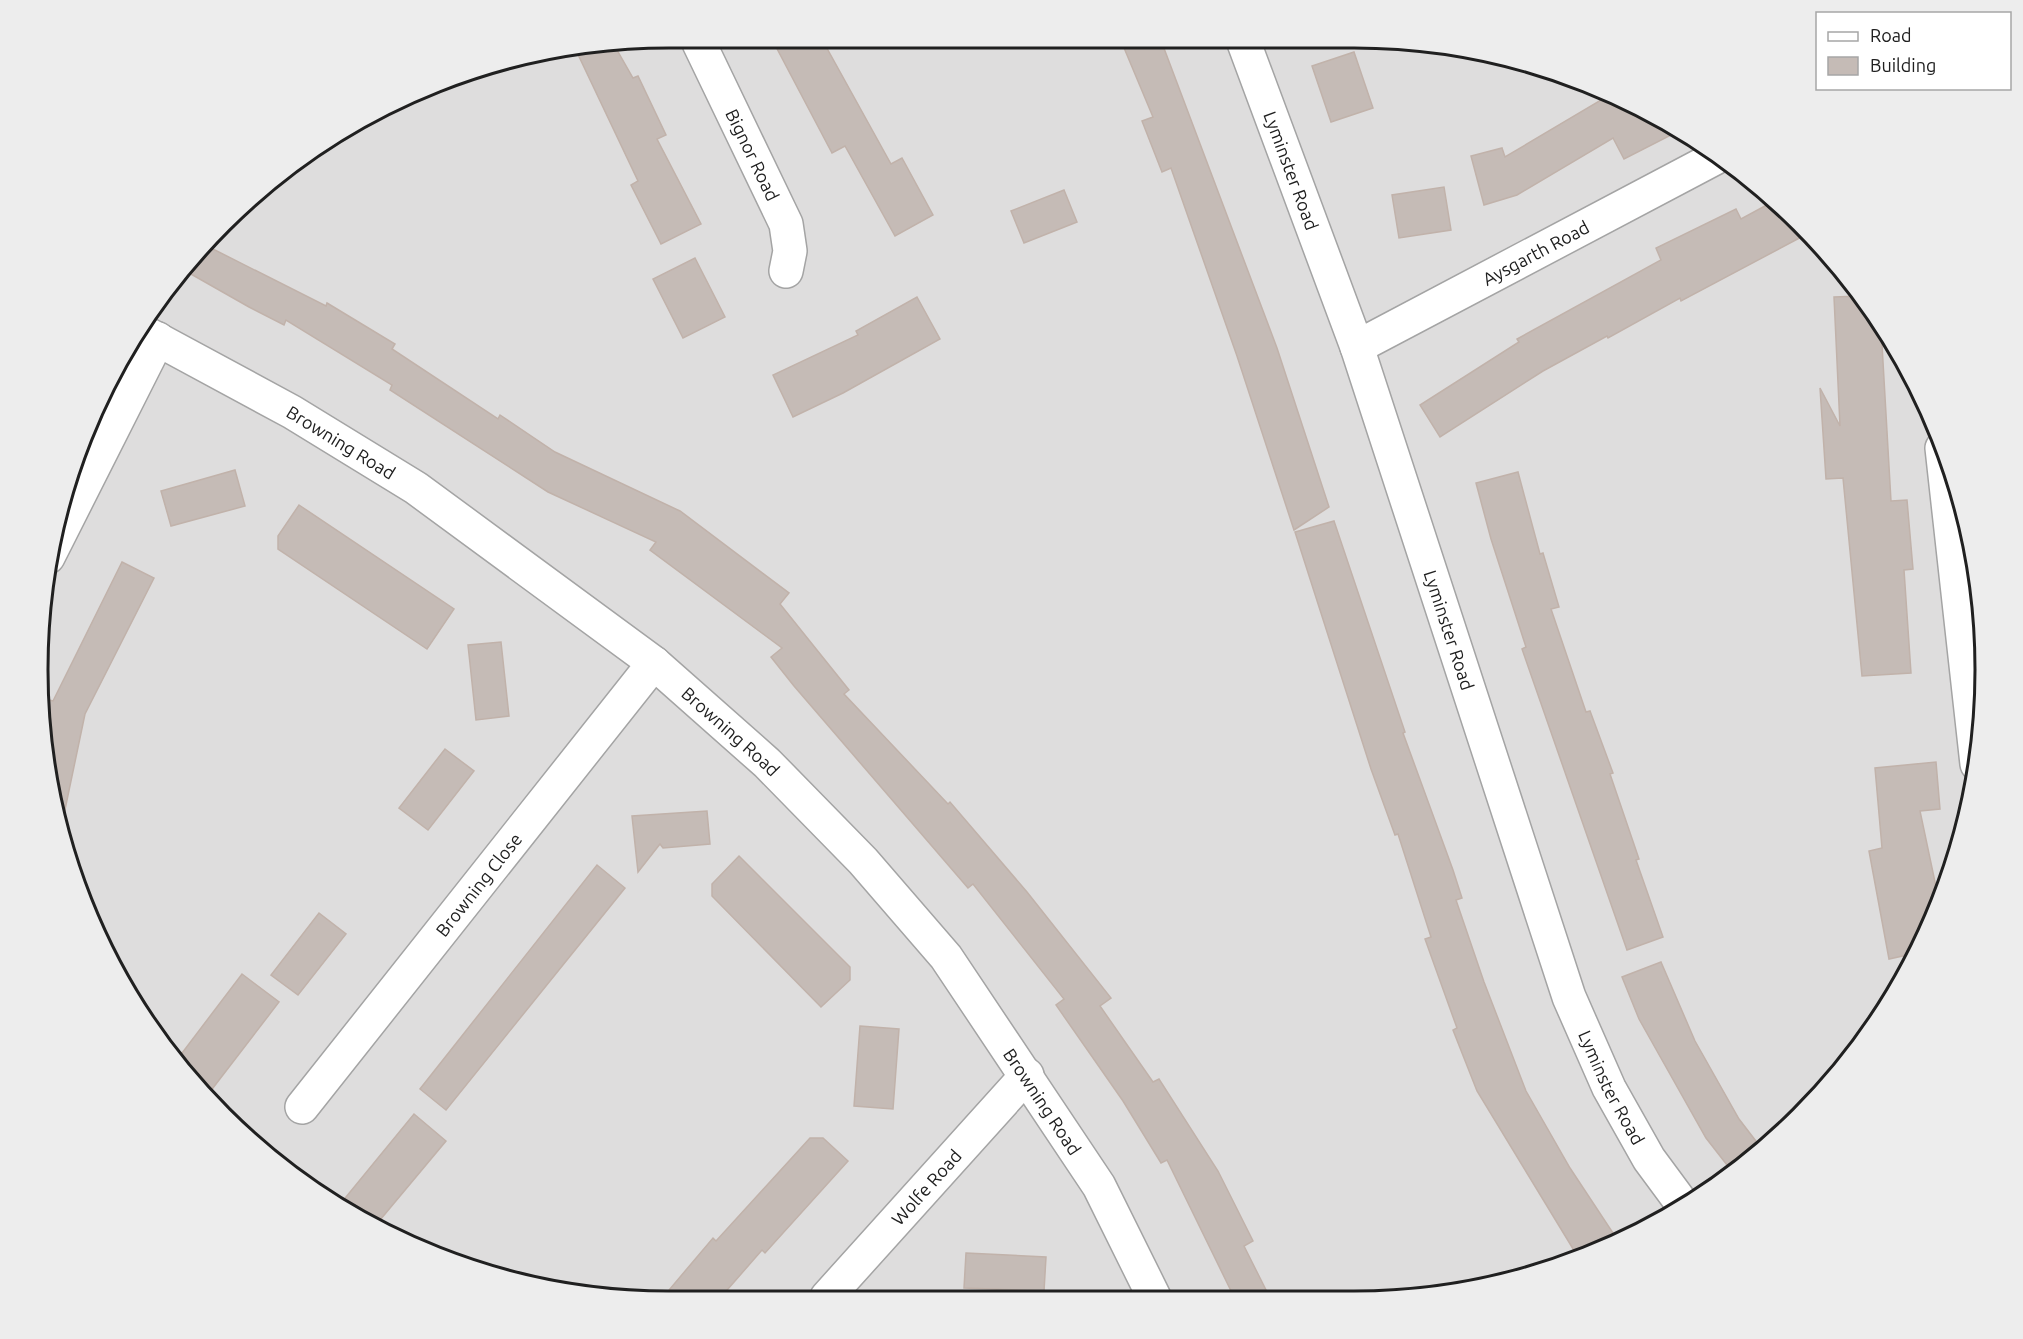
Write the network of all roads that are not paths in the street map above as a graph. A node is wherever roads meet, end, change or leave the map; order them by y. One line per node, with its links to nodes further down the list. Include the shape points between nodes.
1 (701, 48): 4 (street, Bignor Road, via 786,224 790,251)
2 (1246, 48): 6 (street, Lyminster Road)
3 (1710, 161): 6 (street, Aysgarth Road)
4 (786, 271)
5 (150, 335): 8 (street); 10 (street, Browning Road, via 292,412 417,488)
6 (1357, 347): 14 (street, Lyminster Road, via 1569,997 1609,1088 1649,1159)
7 (1952, 502): 9 (street)
8 (68, 514)
9 (1966, 579): 11 (street)
10 (654, 663): 12 (street, Browning Road, via 766,763 862,861 946,957); 13 (street, Browning Close)
11 (1974, 711)
12 (1027, 1075): 15 (street, Wolfe Road); 16 (street, Browning Road, via 1099,1186)
13 (302, 1107)
14 (1678, 1199)
15 (832, 1291)
16 (1151, 1291)

